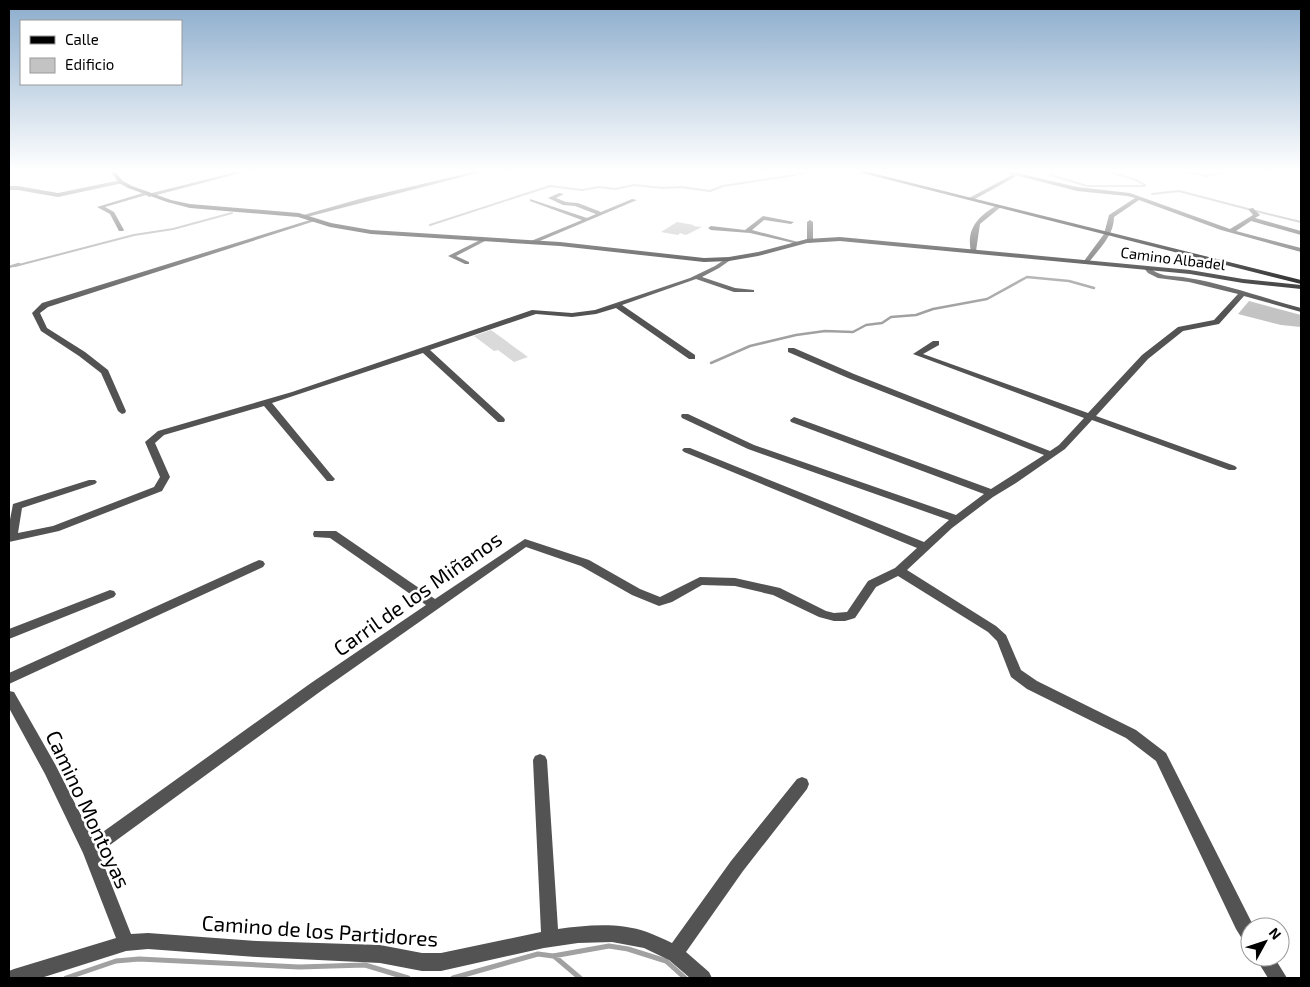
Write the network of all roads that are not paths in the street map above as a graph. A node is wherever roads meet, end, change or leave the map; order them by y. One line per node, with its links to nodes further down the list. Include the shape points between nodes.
1 (115, 218): 18 (street)
2 (309, 218): 12 (main road, Camino Albadel)
3 (583, 218): 13 (street)
4 (593, 218): 13 (street)
5 (763, 218): 20 (street)
6 (763, 218): 15 (street)
7 (980, 218): 28 (street, via 975,225)
8 (1046, 218): 22 (main road)
9 (1111, 218): 22 (street)
10 (1192, 218): 19 (street)
11 (1253, 218): 14 (street)
12 (315, 220): 23 (main road, Camino Albadel, via 371,232); 48 (street, via 45,306 36,313 44,328 104,372)
13 (588, 220): 25 (street)
14 (1251, 220): 19 (street); 21 (street)
15 (791, 222)
16 (810, 222): 24 (street)
17 (711, 228): 20 (street)
18 (121, 230)
19 (1231, 231): 27 (street)
20 (748, 232): 26 (street)
21 (1301, 233)
22 (1108, 234): 30 (street); 33 (main road)
23 (484, 240): 25 (main road, Camino Albadel); 31 (street, via 451,256)
24 (810, 240): 26 (main road, Camino Albadel); 28 (main road, Camino Albadel, via 840,239)
25 (533, 242): 29 (main road, Camino Albadel, via 704,260)
26 (796, 243): 29 (main road, Camino Albadel)
27 (1301, 250)
28 (973, 251): 30 (main road, Camino Albadel)
29 (729, 259): 35 (street)
30 (1087, 261): 32 (main road, Camino Albadel)
31 (466, 264)
32 (1146, 267): 37 (main road, Camino Albadel); 40 (street, via 1162,277 1191,280)
33 (1252, 270): 34 (main road); 36 (main road, via 1254,267)
34 (1273, 275): 36 (main road); 37 (main road, via 1290,283)
35 (696, 277): 39 (street, via 734,290); 41 (street)
36 (1301, 281)
37 (1286, 286): 38 (main road, Camino Albadel)
38 (1301, 287)
39 (752, 291)
40 (1242, 294): 42 (street); 50 (street, via 1216,322 1182,329 1145,357)
41 (616, 305): 44 (street, via 586,315 535,312); 46 (street)
42 (1301, 310)
43 (936, 343): 50 (street, via 917,354)
44 (424, 350): 47 (street); 51 (street)
45 (791, 350): 54 (street)
46 (692, 357)
47 (266, 402): 56 (street); 61 (street, via 161,434 150,442 164,477 158,489 55,529)
48 (122, 411)
49 (686, 416): 59 (street, via 752,447)
50 (1091, 416): 54 (street, via 1062,448); 55 (street)
51 (501, 420)
52 (794, 420): 58 (street)
53 (687, 450): 62 (street)
54 (1051, 455): 58 (street)
55 (1232, 468)
56 (330, 479)
57 (92, 482): 61 (street, via 17,506)
58 (992, 493): 59 (street)
59 (957, 519): 62 (street)
60 (318, 534): 66 (street, via 332,534)
61 (10, 538)
62 (925, 547): 64 (street)
63 (259, 564): 68 (street)
64 (899, 571): 66 (street, Carril de los Miñanos, via 872,584 851,615 834,617 776,591 735,582 700,581 659,602 585,563 525,543); 73 (street, via 992,628 1002,638 1016,673 1032,685 1131,734 1161,757)
65 (110, 594): 67 (street)
66 (434, 605): 72 (street, Carril de los Miñanos)
67 (9, 634)
68 (9, 679)
69 (9, 696): 72 (street, Camino Montoyas)
70 (540, 760): 74 (street)
71 (802, 784): 76 (street, via 737,866)
72 (90, 850): 75 (street, Camino Montoyas)
73 (1240, 920)
74 (550, 939): 75 (street, Camino de los Partidores, via 441,962 380,954 176,942); 76 (street, Camino de los Partidores, via 612,932 644,938)
75 (126, 943): 78 (street, Camino de los Partidores)
76 (675, 953): 79 (street, Camino de los Partidores)
77 (1271, 967): 80 (street)
78 (14, 978)
79 (703, 978)
80 (1278, 978)

